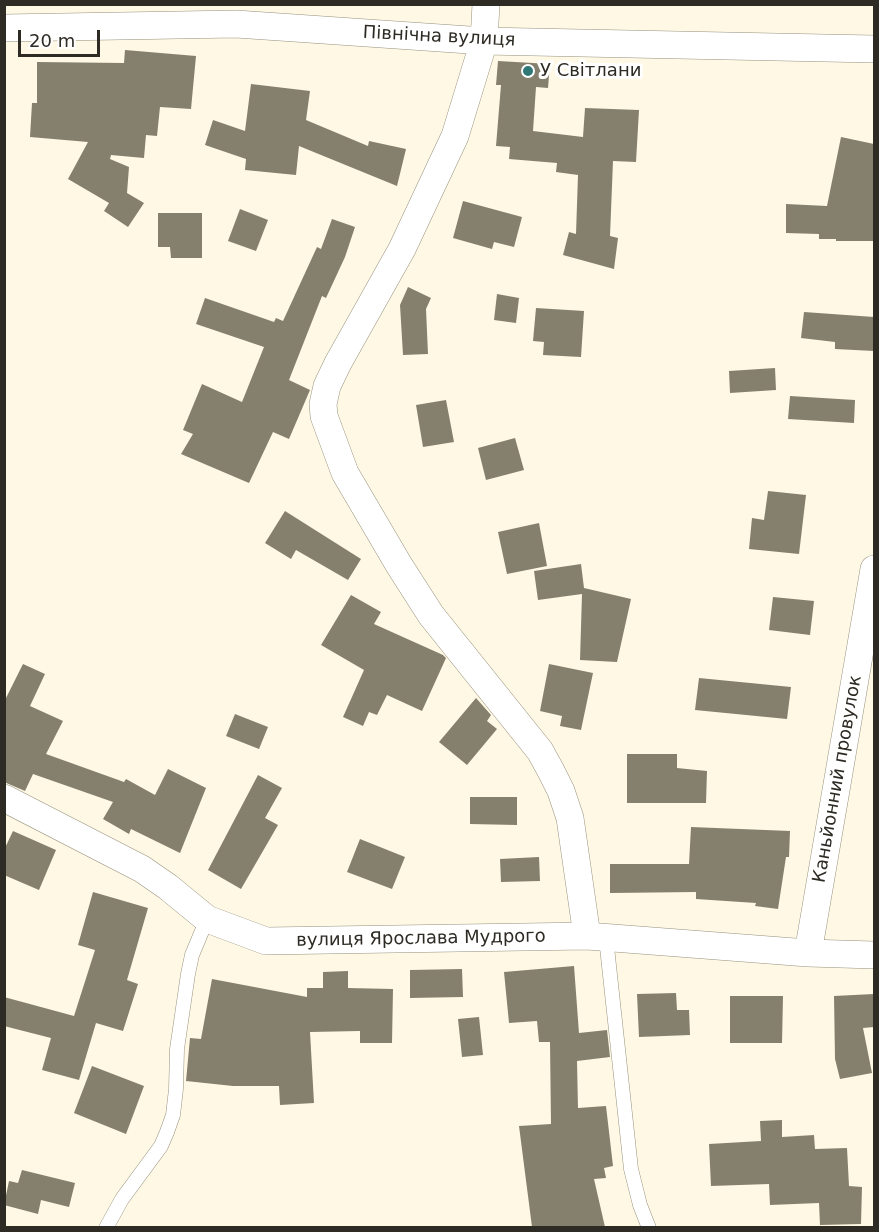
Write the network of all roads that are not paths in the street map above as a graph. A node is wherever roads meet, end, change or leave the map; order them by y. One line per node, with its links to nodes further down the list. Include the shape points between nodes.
1 (486, 4): 3 (street)
2 (4, 28): 3 (street, Північна вулиця, via 236,24)
3 (484, 41): 4 (street, Північна вулиця); 8 (street, via 456,136 402,249 338,363 325,395 324,416 345,473 399,565 431,615 540,751 551,771 570,818)
4 (874, 49)
5 (874, 569): 9 (street, Каньйонний провулок)
6 (4, 798): 7 (street, вулиця Ярослава Мудрого, via 142,869)
7 (207, 919): 8 (street, вулиця Ярослава Мудрого, via 266,941); 11 (lane, via 188,974 177,1049 174,1106 167,1132)
8 (596, 937): 9 (street, вулиця Ярослава Мудрого); 12 (lane, via 631,1169)
9 (808, 952): 10 (street, вулиця Ярослава Мудрого)
10 (874, 955)
11 (106, 1227)
12 (649, 1227)

